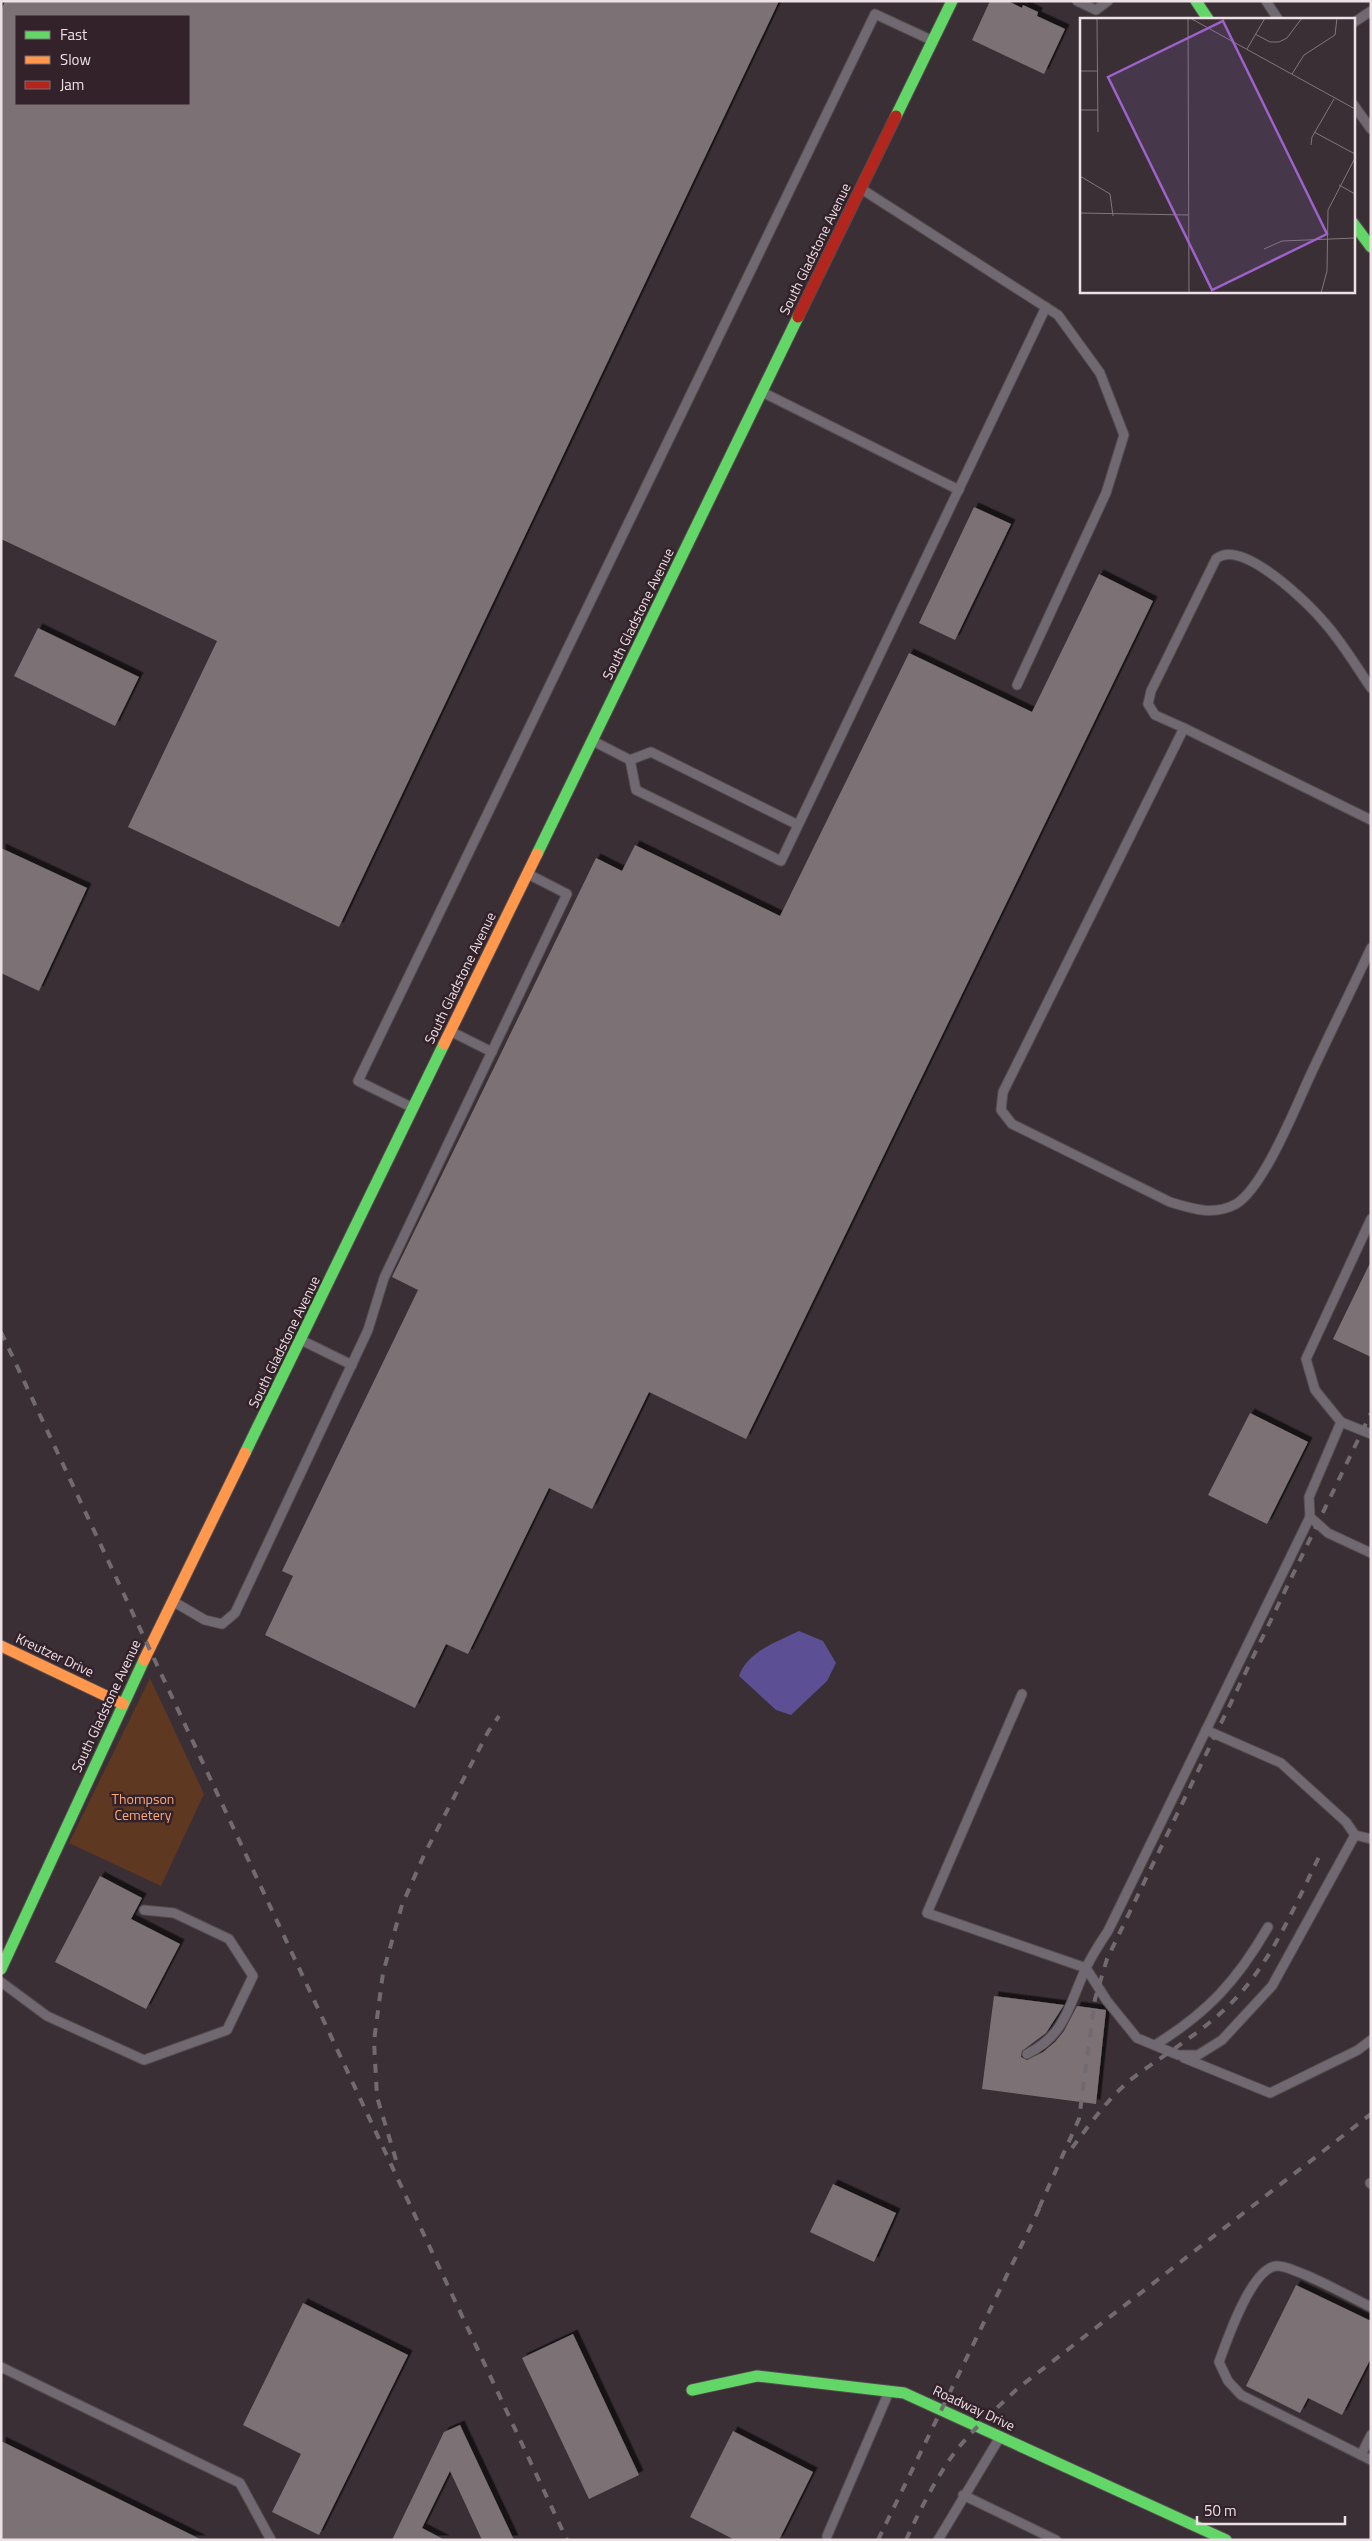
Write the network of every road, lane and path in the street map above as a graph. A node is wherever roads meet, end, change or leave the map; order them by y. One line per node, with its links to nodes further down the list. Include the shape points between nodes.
1 (952, 1): 10 (main road, South Gladstone Avenue)
2 (1078, 1): 3 (lane, via 1096,10)
3 (1108, 1)
4 (1196, 1): 7 (main road)
5 (1266, 1): 8 (lane)
6 (1371, 11): 9 (lane)
7 (1207, 18)
8 (1277, 18)
9 (1354, 21)
10 (933, 40): 13 (main road, South Gladstone Avenue); 30 (lane, via 875,14 358,1081)
11 (1354, 105): 12 (lane)
12 (1371, 129)
13 (861, 189): 16 (lane); 17 (main road, South Gladstone Avenue)
14 (1359, 226): 15 (main road)
15 (1371, 247)
16 (1046, 307): 18 (lane); 19 (lane, via 1058,315 1100,373 1124,435 1106,493)
17 (762, 392): 18 (lane); 22 (main road, South Gladstone Avenue)
18 (959, 490): 25 (lane)
19 (1017, 685)
20 (1371, 688): 21 (lane, via 1326,623 1308,604 1266,570 1240,555 1221,554 1148,704 1155,715)
21 (1184, 728): 24 (lane); 27 (lane, via 1003,1092 1001,1110 1012,1124 1170,1202 1194,1210 1219,1211 1237,1203 1251,1190 1278,1143)
22 (593, 741): 23 (lane); 26 (main road, South Gladstone Avenue)
23 (630, 760): 25 (lane, via 651,752); 25 (lane, via 636,790 781,861)
24 (1371, 820)
25 (798, 825)
26 (527, 874): 28 (main road, South Gladstone Avenue); 29 (lane, via 567,894)
27 (1371, 948)
28 (451, 1031): 29 (lane); 30 (main road, South Gladstone Avenue)
29 (492, 1052): 33 (lane, via 384,1278 368,1330)
30 (414, 1108): 32 (main road, South Gladstone Avenue)
31 (1371, 1219): 34 (lane, via 1306,1359 1315,1390)
32 (301, 1340): 33 (lane); 38 (main road, South Gladstone Avenue)
33 (352, 1366): 38 (lane, via 235,1613 222,1624 206,1620)
34 (1341, 1422): 35 (lane); 36 (lane, via 1309,1497)
35 (1371, 1434)
36 (1310, 1517): 37 (lane, via 1328,1533); 42 (lane)
37 (1371, 1553)
38 (174, 1602): 41 (main road, South Gladstone Avenue)
39 (1, 1646): 41 (main road, Kreutzer Drive)
40 (1022, 1694): 47 (lane, via 928,1914)
41 (123, 1704): 48 (main road, South Gladstone Avenue)
42 (1206, 1730): 43 (lane, via 1281,1763 1346,1822); 47 (lane, via 1108,1931)
43 (1355, 1835): 44 (lane); 53 (lane, via 1272,1986 1222,2040 1198,2055)
44 (1371, 1839)
45 (144, 1910): 49 (lane, via 174,1913 229,1939 253,1976 227,2030 144,2060 47,2016)
46 (1268, 1927): 51 (lane, via 1251,1956 1223,1992 1187,2025)
47 (1086, 1968): 51 (lane, via 1137,2038); 52 (lane, via 1060,2027)
48 (1, 1969)
49 (1, 1982)
50 (1371, 2040): 53 (lane, via 1358,2050 1270,2093)
51 (1156, 2045): 53 (lane)
52 (1027, 2054)
53 (1178, 2055)
54 (1371, 2307): 60 (lane, via 1292,2269 1277,2266 1264,2271 1235,2317 1219,2362 1228,2382 1241,2395)
55 (1, 2367): 64 (lane, via 240,2483)
56 (692, 2390): 57 (main road, Roadway Drive, via 757,2376)
57 (890, 2392): 59 (main road, Roadway Drive, via 912,2396); 63 (lane)
58 (1371, 2435): 60 (lane)
59 (1000, 2437): 62 (lane); 67 (main road, Roadway Drive)
60 (1361, 2455): 61 (lane)
61 (1371, 2460)
62 (963, 2495): 65 (lane); 66 (lane)
63 (828, 2536)
64 (271, 2540)
65 (938, 2540)
66 (1056, 2540)
67 (1226, 2540)

